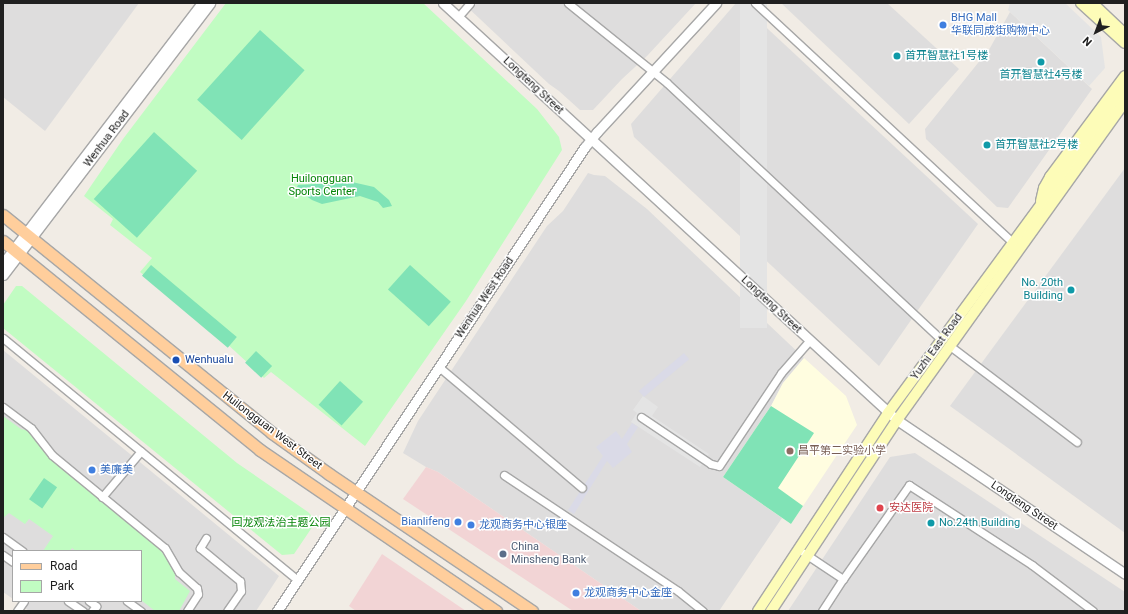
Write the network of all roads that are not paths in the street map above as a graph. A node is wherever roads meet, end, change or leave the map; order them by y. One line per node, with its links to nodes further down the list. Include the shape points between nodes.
1 (202, 3): 21 (street, Wenhua Road)
2 (210, 3): 21 (street, Wenhua Road)
3 (443, 3): 10 (street, Longteng Street)
4 (470, 3): 10 (street)
5 (568, 3): 13 (street)
6 (716, 3): 13 (street, Wenhua West Road)
7 (755, 3): 23 (street)
8 (1081, 3): 12 (main road)
9 (1092, 3): 11 (main road)
10 (458, 16): 18 (street, Longteng Street)
11 (1125, 34)
12 (1125, 43)
13 (652, 72): 18 (street, Wenhua West Road); 29 (street)
14 (1125, 76): 19 (main road, via 1050,177)
15 (1125, 90): 19 (main road, Yuzhi East Road)
16 (1125, 102): 19 (main road, Yuzhi East Road)
17 (1125, 113): 19 (main road, via 1068,192)
18 (591, 139): 28 (street, Longteng Street); 30 (street, Wenhua West Road)
19 (1040, 214): 23 (main road, Yuzhi East Road); 29 (main road, Yuzhi East Road)
20 (3, 215): 21 (main road, Huilongguan West Street)
21 (28, 236): 24 (street, Wenhua Road); 39 (main road, Huilongguan West Street, via 251,417)
22 (3, 241): 24 (main road, Huilongguan West Street)
23 (1013, 243): 29 (main road, Yuzhi East Road)
24 (16, 252): 25 (street, Wenhua Road); 26 (street, Wenhua Road); 41 (main road, Huilongguan West Street, via 260,450)
25 (3, 262)
26 (3, 275)
27 (3, 338): 36 (street)
28 (809, 340): 32 (street, Longteng Street); 33 (street, via 781,372 719,466 711,464)
29 (946, 343): 32 (main road, Yuzhi East Road); 34 (main road, Yuzhi East Road); 35 (street)
30 (439, 367): 38 (street); 39 (street, Wenhua West Road)
31 (3, 407): 40 (street, via 31,428 52,455)
32 (888, 413): 34 (street, Longteng Street); 44 (main road, Yuzhi East Road)
33 (641, 417)
34 (897, 420): 47 (main road, Yuzhi East Road); 49 (street, Longteng Street)
35 (1078, 442)
36 (141, 451): 40 (street); 51 (street)
37 (504, 475): 63 (street, via 678,591)
38 (582, 488)
39 (356, 493): 41 (street, Wenhua West Road); 62 (main road, Huilongguan West Street)
40 (102, 497): 58 (street, via 165,548 179,572 197,588 198,594)
41 (345, 509): 51 (street, Wenhua West Road); 61 (main road, Huilongguan West Street)
42 (3, 537): 45 (street)
43 (206, 538): 59 (street, via 200,548 240,581 241,591)
44 (799, 549): 47 (street); 64 (main road, Yuzhi East Road)
45 (21, 550)
46 (3, 555): 48 (street)
47 (808, 555): 50 (street); 65 (main road, Yuzhi East Road)
48 (12, 561)
49 (1125, 574)
50 (843, 578): 66 (street); 67 (street, via 909,486 1032,565)
51 (298, 580): 60 (street, Wenhua West Road)
52 (23, 602): 55 (street)
53 (70, 602): 56 (street)
54 (128, 602): 57 (street)
55 (17, 611)
56 (83, 611)
57 (141, 611)
58 (188, 611)
59 (227, 611)
60 (277, 611)
61 (496, 611)
62 (532, 611)
63 (703, 611)
64 (758, 611)
65 (770, 611)
66 (822, 611)
67 (1093, 611)

